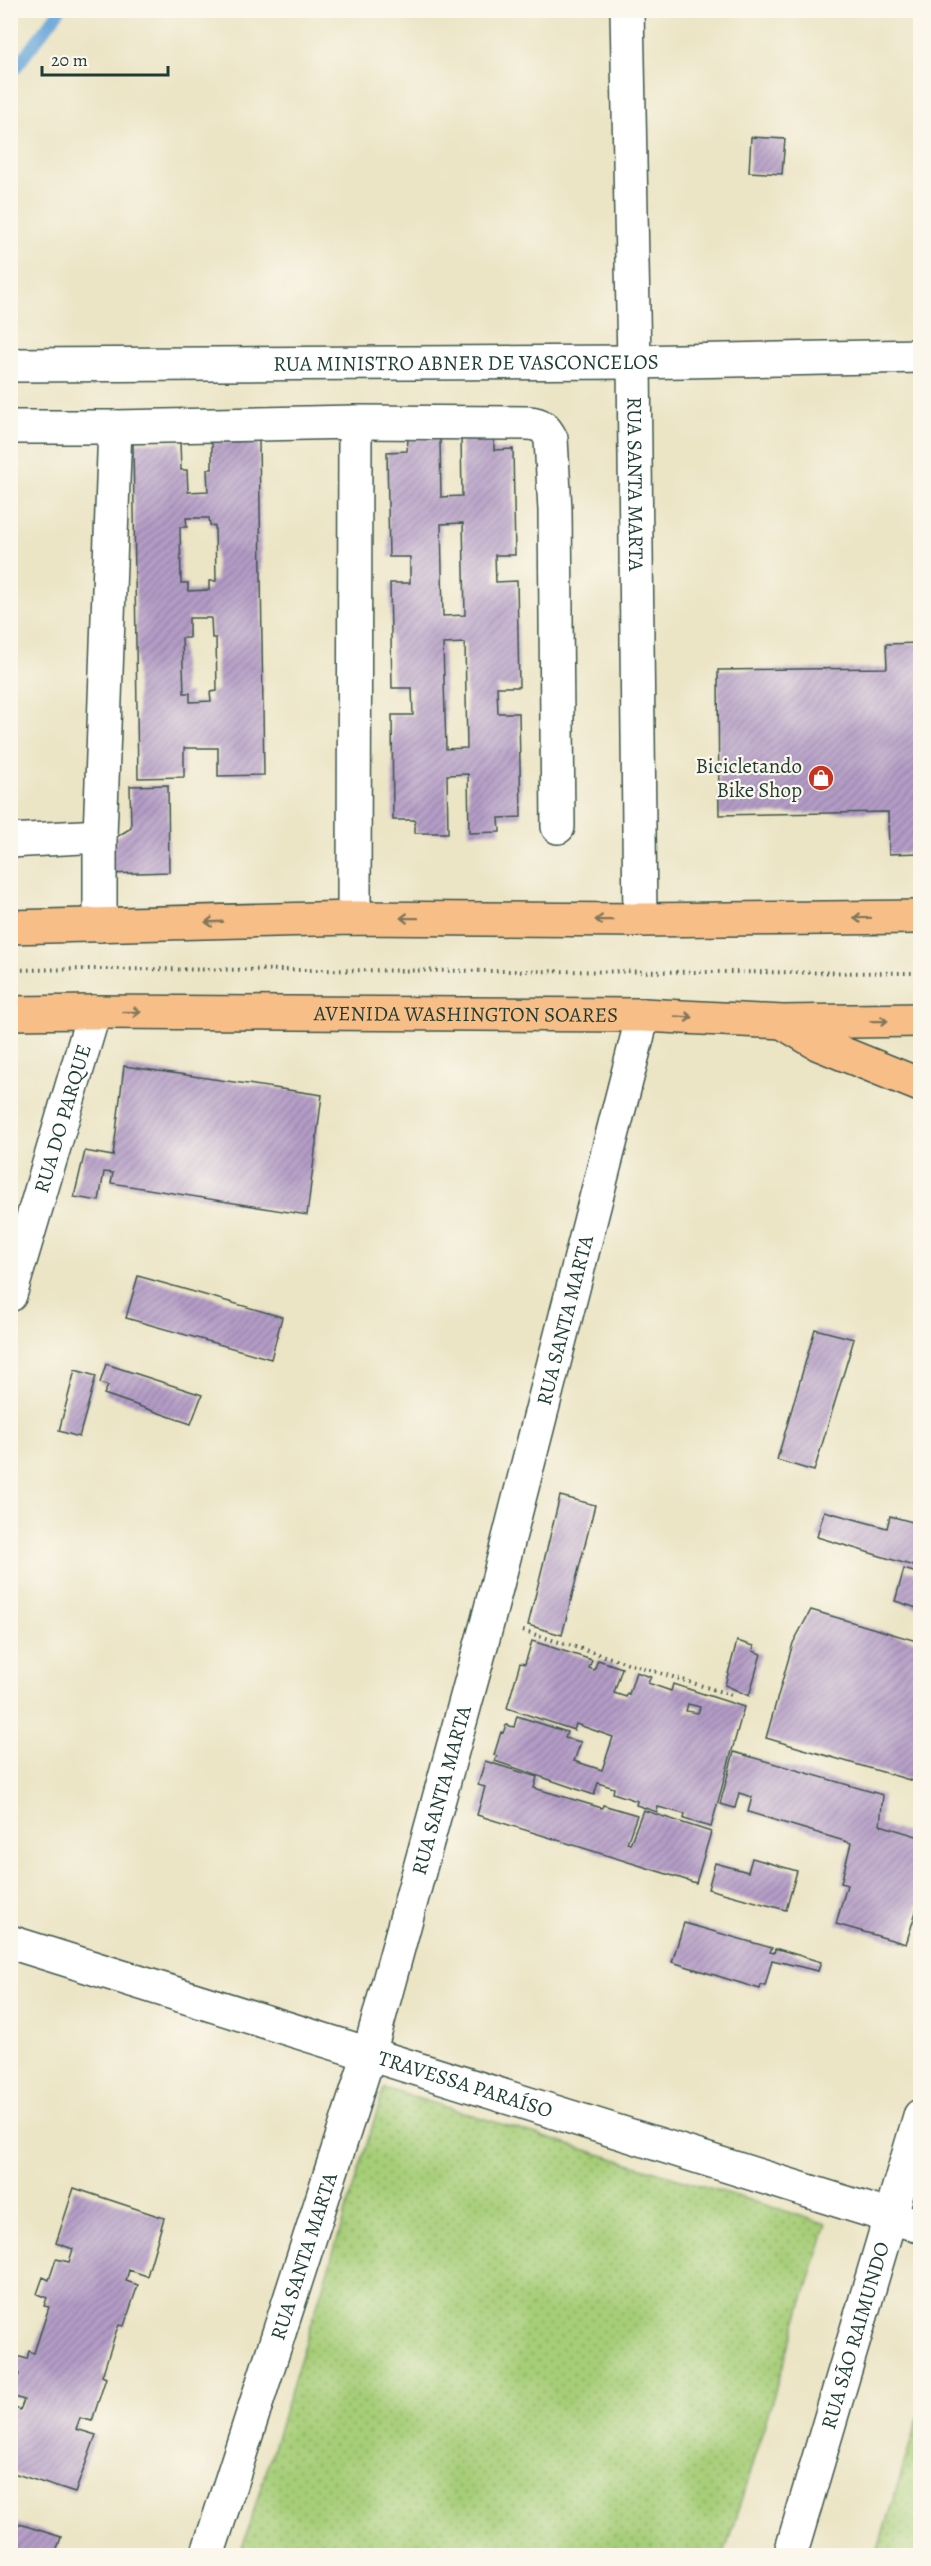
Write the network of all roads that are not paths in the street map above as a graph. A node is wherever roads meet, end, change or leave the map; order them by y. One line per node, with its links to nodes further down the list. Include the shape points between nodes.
1 (627, 10): 3 (street, RUA SANTA MARTA)
2 (921, 356): 3 (street, RUA MINISTRO ABNER DE VASCONCELOS)
3 (634, 362): 4 (street, RUA MINISTRO ABNER DE VASCONCELOS); 13 (street, RUA SANTA MARTA)
4 (10, 365)
5 (354, 422): 6 (street); 8 (street, via 528,423 546,428 551,439 555,510); 12 (street)
6 (115, 427): 7 (street); 9 (street)
7 (10, 428)
8 (558, 827)
9 (100, 836): 10 (street); 14 (street)
10 (10, 841)
11 (921, 917): 13 (highway, one-way to 13)
12 (354, 918): 13 (highway, one-way to 12); 14 (highway, one-way to 14)
13 (640, 920)
14 (100, 925): 15 (highway)
15 (10, 927)
16 (93, 1012): 17 (highway, AVENIDA WASHINGTON SOARES); 18 (highway, AVENIDA WASHINGTON SOARES, one-way to 18); 22 (street, RUA DO PARQUE)
17 (10, 1013)
18 (643, 1015): 20 (highway, AVENIDA WASHINGTON SOARES, one-way to 20); 24 (street, RUA SANTA MARTA, via 488,1620)
19 (921, 1020): 20 (highway, AVENIDA WASHINGTON SOARES, one-way to 19)
20 (783, 1022): 21 (highway, via 819,1044)
21 (921, 1084)
22 (10, 1295)
23 (10, 1942): 24 (street, TRAVESSA PARAÍSO)
24 (369, 2054): 26 (street, TRAVESSA PARAÍSO); 27 (street, RUA SANTA MARTA)
25 (921, 2116): 26 (street, RUA SÃO RAIMUNDO)
26 (907, 2221): 28 (street, RUA SÃO RAIMUNDO)
27 (207, 2556)
28 (790, 2556)

